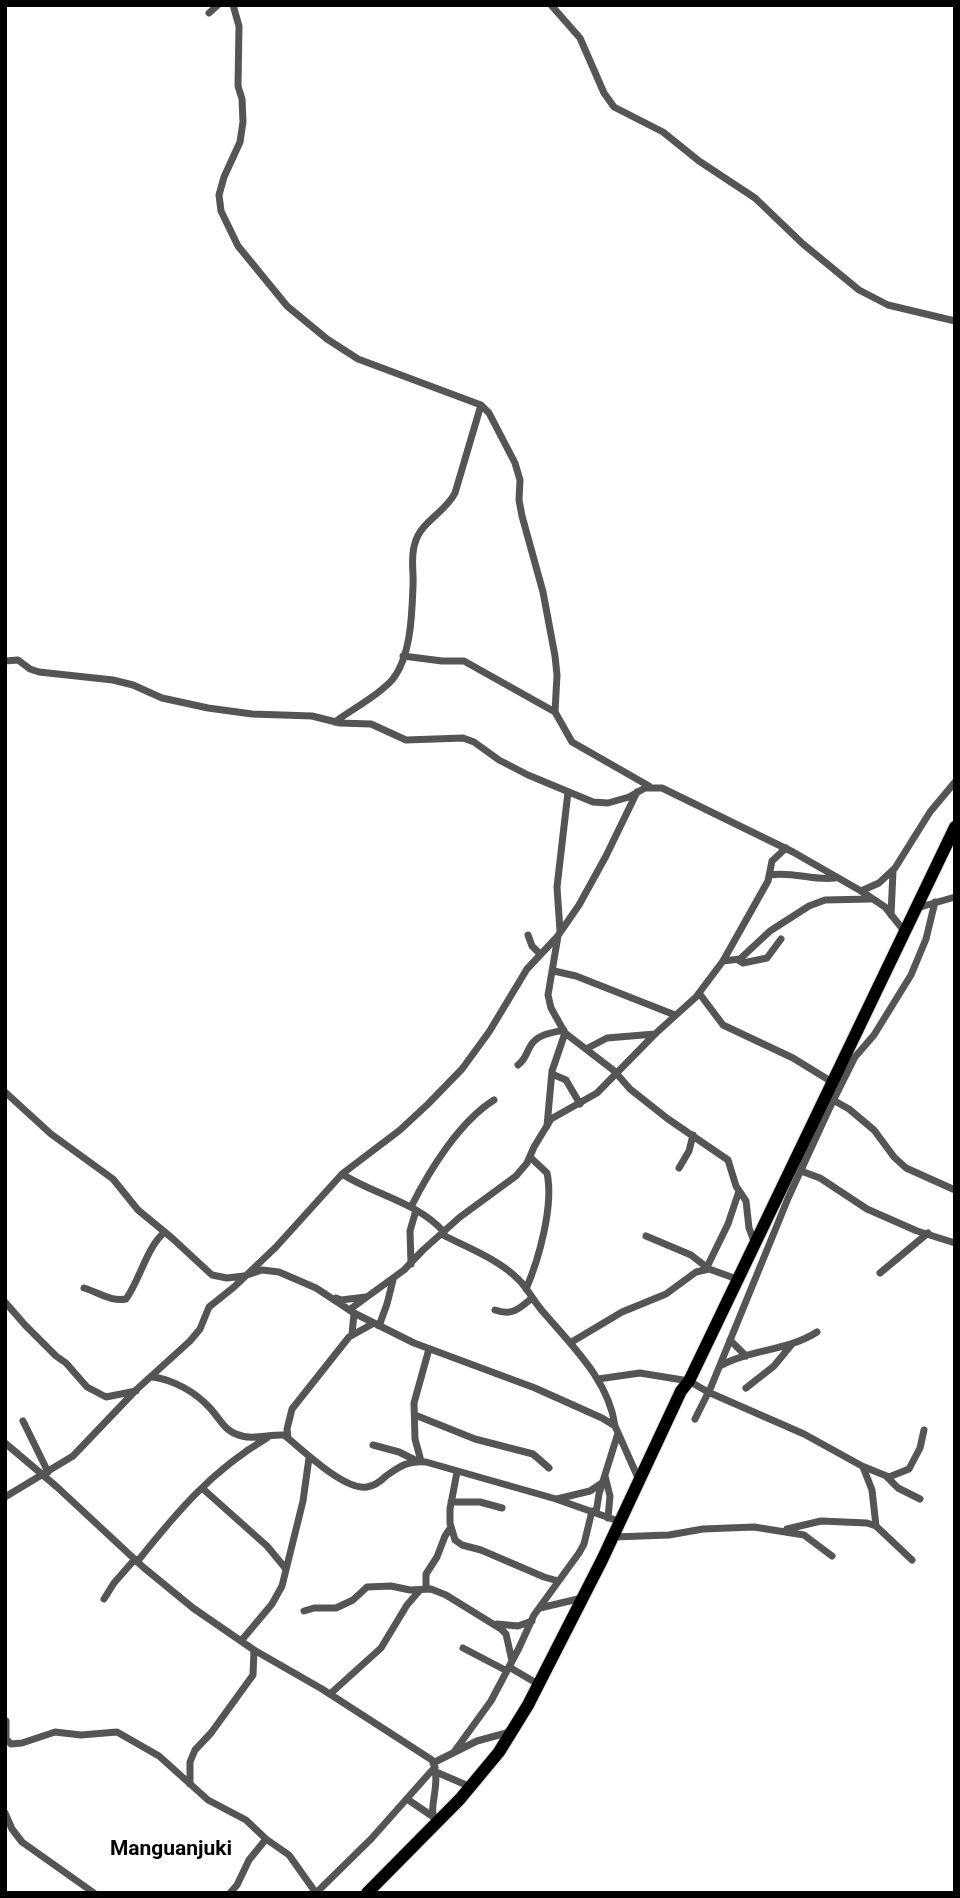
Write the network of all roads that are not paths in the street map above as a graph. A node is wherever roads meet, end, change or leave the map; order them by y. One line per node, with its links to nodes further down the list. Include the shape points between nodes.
1 (218, 5): 4 (street)
2 (233, 5): 6 (street, via 239,26 243,122 219,195 223,217 238,246 287,306 327,339 358,359)
3 (551, 5): 5 (street, via 580,38 614,107 663,132 755,198 859,290 888,305)
4 (209, 13)
5 (955, 321)
6 (481, 405): 7 (street, via 452,500 422,527 415,541); 9 (street, via 515,463 520,481 522,516 555,656)
7 (403, 656): 9 (street, via 464,661); 10 (street, via 392,680)
8 (5, 660): 10 (street, via 18,660 39,672 113,680 208,708)
9 (555, 712): 12 (street, via 572,742)
10 (335, 722): 13 (street, via 371,724 406,740 463,738)
11 (955, 782): 17 (street)
12 (650, 787): 14 (street); 16 (street, via 685,798)
13 (568, 792): 14 (street, via 608,803); 27 (street, via 557,887)
14 (637, 792): 27 (street, via 594,880)
15 (955, 827): 24 (main road)
16 (786, 848): 18 (street, via 772,861); 19 (street)
17 (893, 871): 20 (street); 25 (street)
18 (770, 874): 19 (street); 32 (street)
19 (836, 878): 20 (street)
20 (860, 891): 22 (street)
21 (955, 897): 23 (street)
22 (872, 899): 25 (street); 31 (street, via 839,898 809,906)
23 (935, 902): 24 (street); 45 (street, via 911,975 855,1057)
24 (916, 908): 26 (main road)
25 (891, 915): 26 (street)
26 (905, 932): 42 (main road)
27 (559, 933): 30 (street); 33 (street)
28 (528, 935): 30 (street)
29 (781, 939): 31 (street, via 767,958)
30 (540, 954): 52 (street, via 462,1069 419,1113)
31 (737, 960): 32 (street)
32 (723, 961): 34 (street)
33 (554, 971): 35 (street); 36 (street, via 548,1000)
34 (699, 993): 35 (street); 42 (street, via 723,1025)
35 (675, 1015): 37 (street)
36 (564, 1031): 38 (street); 39 (street, via 534,1041); 41 (street)
37 (655, 1034): 38 (street, via 607,1038); 40 (street)
38 (586, 1049): 40 (street)
39 (518, 1065)
40 (617, 1073): 46 (street); 48 (street, via 630,1089)
41 (552, 1074): 46 (street, via 566,1080); 47 (street)
42 (832, 1082): 60 (main road)
43 (5, 1092): 56 (street, via 51,1134 113,1179 133,1205)
44 (494, 1100): 55 (street, via 466,1125 432,1167)
45 (833, 1100): 51 (street); 53 (street, via 874,1130 906,1168)
46 (580, 1104): 47 (street, via 559,1113)
47 (547, 1127): 49 (street)
48 (693, 1135): 50 (street); 54 (street, via 728,1160)
49 (530, 1157): 57 (street, via 516,1176); 69 (street, via 547,1173 550,1194)
50 (679, 1168)
51 (802, 1171): 58 (street, via 867,1209); 79 (street)
52 (342, 1174): 55 (street); 65 (street)
53 (955, 1190)
54 (739, 1191): 60 (street, via 746,1201); 63 (street)
55 (414, 1208): 57 (street); 62 (street)
56 (165, 1232): 65 (street, via 212,1275); 68 (street, via 126,1299)
57 (442, 1233): 62 (street); 69 (street, via 509,1272)
58 (928, 1233): 61 (street); 64 (street)
59 (646, 1236): 63 (street, via 679,1248)
60 (754, 1241): 67 (main road)
61 (955, 1243)
62 (411, 1264): 66 (street)
63 (708, 1268): 67 (street); 80 (street)
64 (880, 1273)
65 (244, 1276): 70 (street, via 261,1270 279,1272); 85 (street, via 209,1307 200,1329)
66 (393, 1279): 71 (street); 76 (street)
67 (737, 1279): 87 (main road)
68 (85, 1288)
69 (526, 1289): 72 (street)
70 (326, 1293): 71 (street, via 341,1300); 75 (street)
71 (368, 1296): 75 (street)
72 (532, 1298): 74 (street, via 517,1311); 80 (street)
73 (5, 1302): 89 (street, via 87,1387 106,1397)
74 (495, 1310)
75 (351, 1312): 76 (street); 78 (street)
76 (377, 1324): 78 (street); 82 (street)
77 (817, 1332): 81 (street)
78 (352, 1335): 97 (street, via 292,1409)
79 (730, 1340): 83 (street); 84 (street)
80 (570, 1343): 86 (street)
81 (792, 1343): 83 (street); 88 (street, via 774,1366)
82 (429, 1349): 91 (street); 94 (street, via 535,1388)
83 (746, 1356): 84 (street)
84 (720, 1367): 90 (street)
85 (153, 1377): 89 (street); 96 (street, via 192,1393 232,1433)
86 (598, 1379): 87 (street, via 640,1373); 94 (street)
87 (689, 1381): 90 (street); 108 (main road)
88 (746, 1388)
89 (136, 1390): 105 (street, via 73,1456)
90 (708, 1392): 92 (street); 102 (street, via 804,1434)
91 (415, 1415): 101 (street); 103 (street, via 533,1454)
92 (695, 1419)
93 (23, 1421): 105 (street)
94 (616, 1430): 107 (street); 108 (street)
95 (924, 1430): 106 (street, via 909,1469)
96 (269, 1437): 97 (street); 109 (street, via 222,1467)
97 (288, 1438): 100 (street)
98 (5, 1443): 105 (street)
99 (373, 1445): 101 (street)
100 (309, 1458): 101 (street, via 359,1487); 125 (street)
101 (419, 1461): 104 (street)
102 (862, 1466): 106 (street); 118 (street, via 872,1490)
103 (549, 1468)
104 (457, 1472): 111 (street); 113 (street)
105 (45, 1474): 110 (street); 123 (street)
106 (886, 1476): 112 (street)
107 (604, 1479): 111 (street, via 590,1490); 115 (street); 116 (street, via 610,1496)
108 (640, 1483): 117 (main road)
109 (202, 1488): 123 (street); 125 (street)
110 (5, 1497)
111 (556, 1499): 115 (street)
112 (920, 1499)
113 (451, 1502): 114 (street); 119 (street)
114 (502, 1508)
115 (594, 1512): 116 (street); 126 (street, via 584,1544)
116 (608, 1518): 117 (street)
117 (621, 1522): 121 (main road)
118 (876, 1526): 120 (street, via 821,1521); 124 (street)
119 (451, 1527): 126 (street, via 462,1545); 127 (street, via 426,1574)
120 (783, 1530): 121 (street, via 726,1528); 122 (street, via 804,1535)
121 (614, 1537): 128 (main road)
122 (832, 1556)
123 (136, 1560): 129 (street); 134 (street)
124 (912, 1560)
125 (286, 1569): 134 (street, via 278,1595)
126 (558, 1581): 130 (street)
127 (423, 1590): 131 (street, via 367,1587 337,1608); 133 (street, via 446,1595); 139 (street, via 407,1605 381,1648)
128 (583, 1597): 130 (street); 138 (main road)
129 (104, 1599)
130 (539, 1608): 132 (street)
131 (304, 1611)
132 (531, 1621): 133 (street, via 518,1626); 137 (street)
133 (493, 1623): 137 (street, via 506,1634)
134 (241, 1641): 136 (street)
135 (463, 1648): 137 (street)
136 (254, 1650): 139 (street); 144 (street, via 253,1675 195,1750)
137 (509, 1666): 138 (street); 142 (street)
138 (538, 1684): 141 (main road)
139 (330, 1694): 143 (street, via 427,1756)
140 (6, 1721): 144 (street, via 6,1739 11,1744 55,1731 81,1735 117,1732 159,1756)
141 (512, 1731): 142 (street); 145 (main road)
142 (454, 1752): 143 (street)
143 (435, 1767): 145 (street); 146 (street); 148 (street)
144 (190, 1784): 149 (street, via 212,1803 239,1814)
145 (471, 1787): 148 (main road)
146 (407, 1799): 148 (street); 149 (street, via 316,1893 297,1864)
147 (5, 1813): 150 (street, via 22,1842)
148 (434, 1819): 152 (main road)
149 (267, 1839): 151 (street, via 248,1860)
150 (94, 1893)
151 (230, 1893)
152 (367, 1893)

